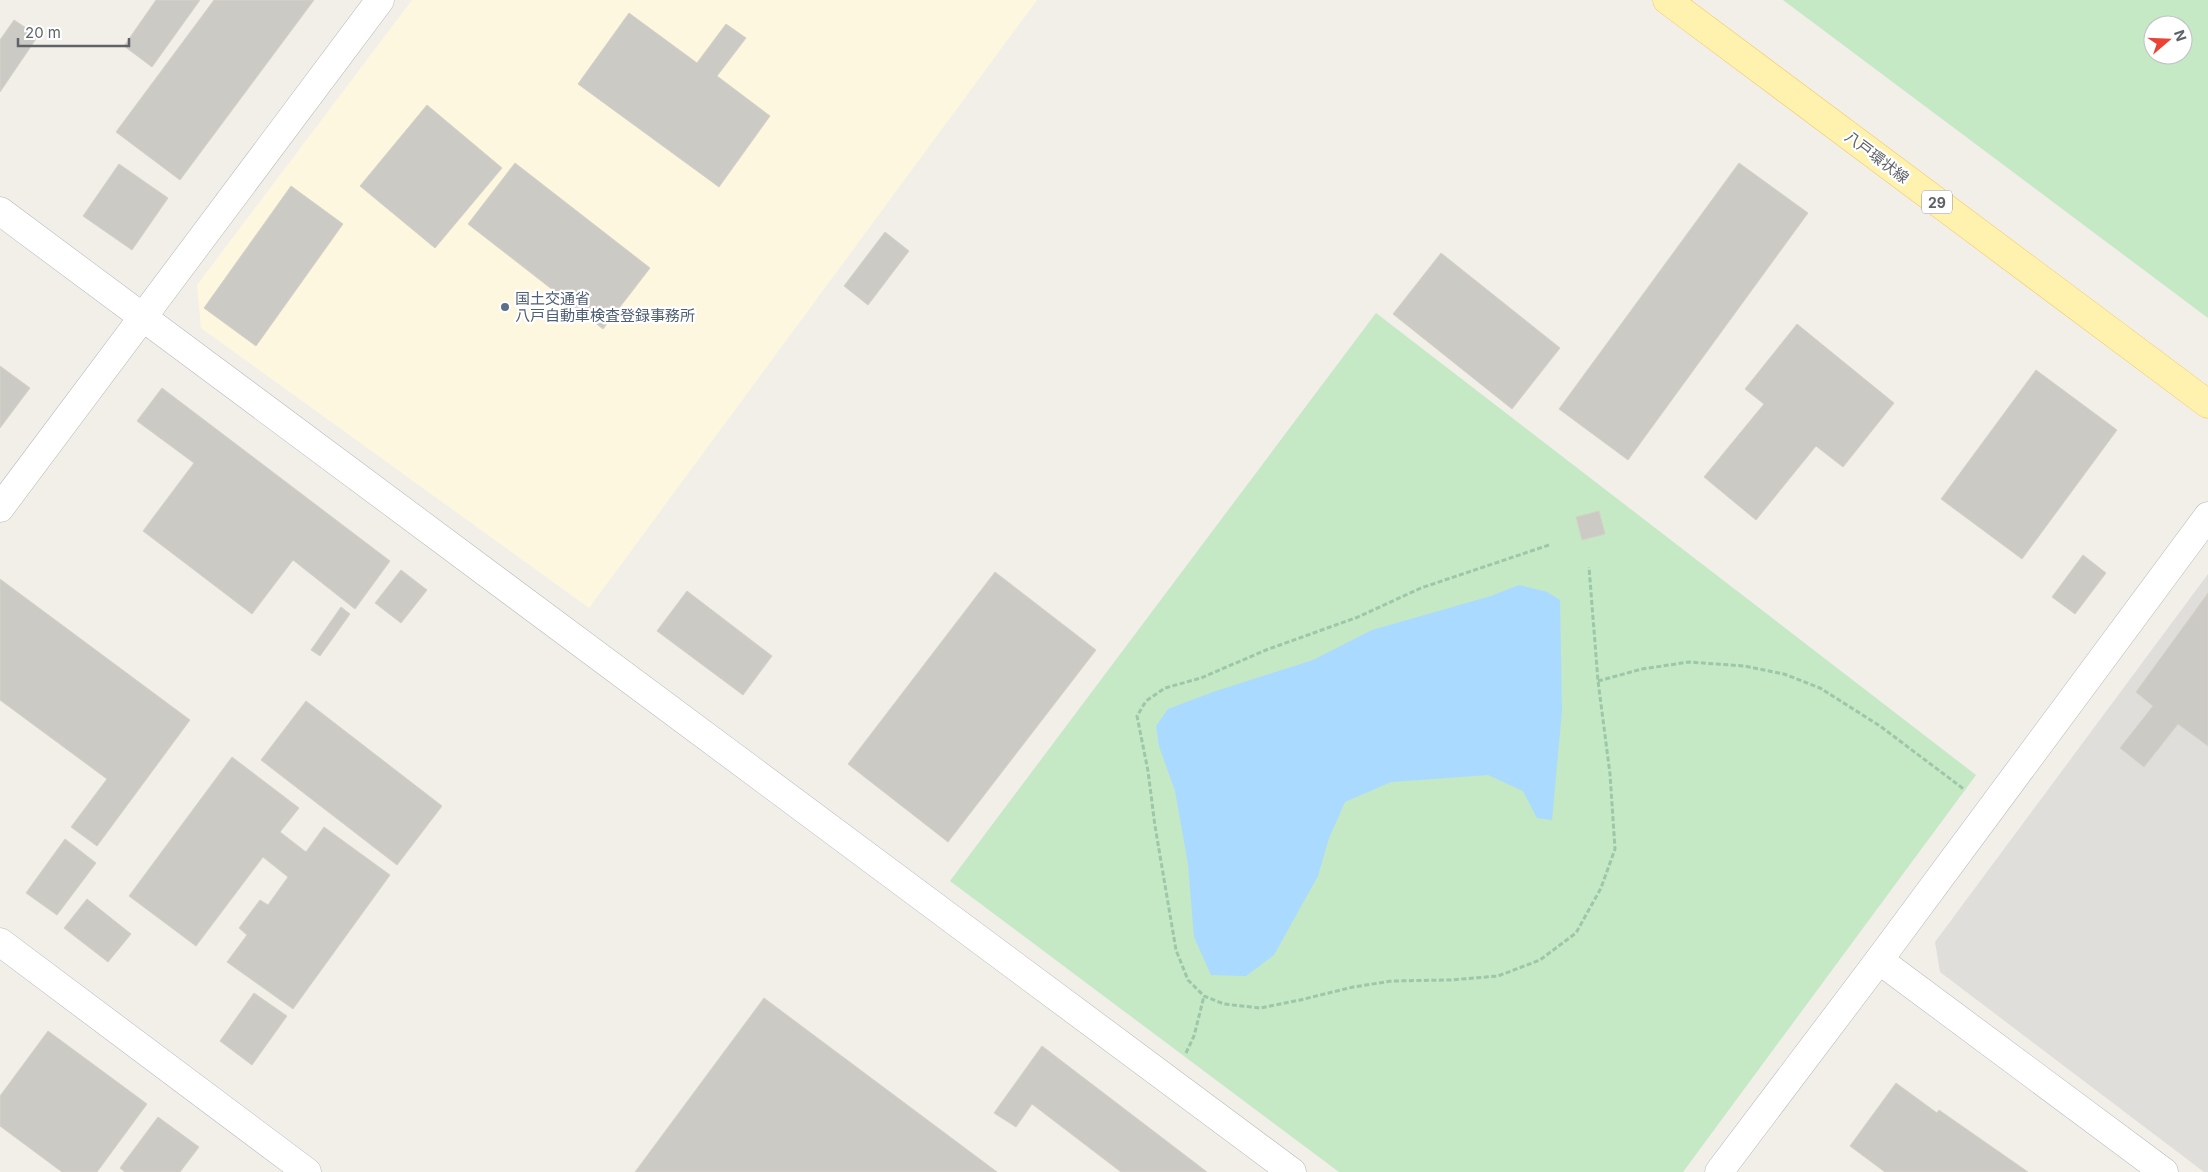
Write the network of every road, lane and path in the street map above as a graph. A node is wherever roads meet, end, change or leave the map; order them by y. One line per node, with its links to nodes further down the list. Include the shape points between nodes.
1 (380, 0): 4 (street)
2 (1667, 0): 5 (main road, 八戸環状線 / 29)
3 (0, 211): 4 (street)
4 (144, 318): 6 (street); 15 (street)
5 (2208, 404)
6 (0, 508)
7 (2208, 516): 11 (street)
8 (1549, 545): 14 (path, via 1421,588 1358,617 1266,650 1201,678 1165,688 1146,701 1137,716 1176,950 1188,980)
9 (1589, 566): 10 (path)
10 (1598, 681): 11 (path, via 1642,669 1689,662 1744,666 1784,674 1820,688 1880,726 1959,784); 14 (path, via 1610,774 1615,849 1601,888 1576,933 1540,960 1498,976 1392,981 1260,1008 1224,1004)
11 (1990, 812): 13 (street)
12 (0, 942): 16 (street)
13 (1879, 960): 18 (street); 19 (street)
14 (1204, 996): 15 (path, via 1194,1036)
15 (1174, 1084): 17 (street)
16 (307, 1172)
17 (1292, 1172)
18 (1719, 1172)
19 (2164, 1172)

